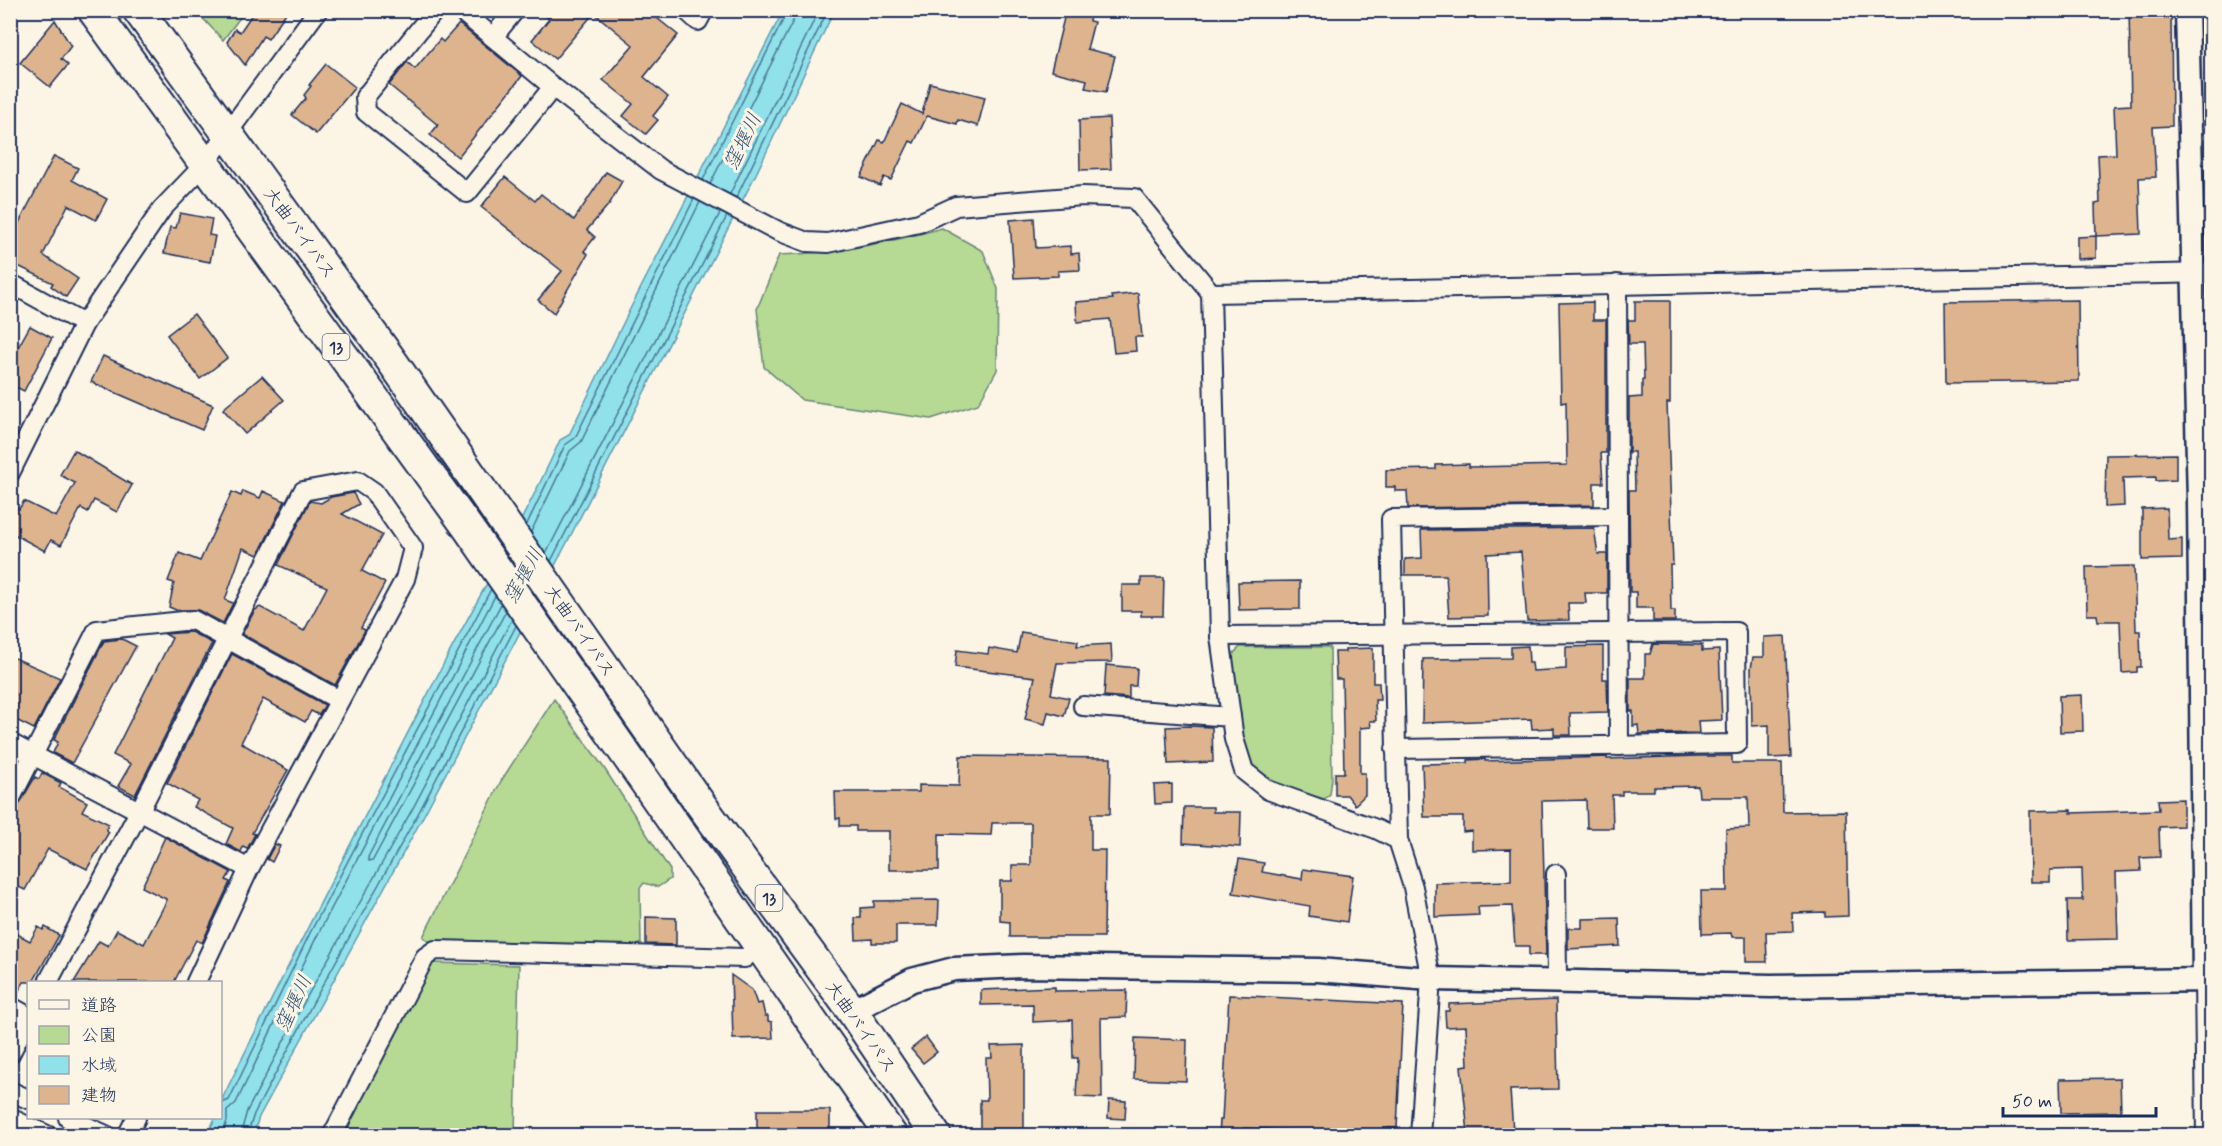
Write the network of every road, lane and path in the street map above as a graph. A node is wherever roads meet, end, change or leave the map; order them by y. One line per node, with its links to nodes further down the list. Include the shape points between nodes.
1 (93, 10): 13 (highway, 大曲バイパス / 13)
2 (138, 10): 12 (highway, 大曲バイパス / 13)
3 (318, 10): 12 (street)
4 (435, 10): 11 (street, via 365,97 366,112 467,193)
5 (460, 10): 10 (street)
6 (515, 10): 10 (street)
7 (686, 10): 8 (street, via 698,21)
8 (704, 10)
9 (2187, 10): 14 (street)
10 (493, 37): 11 (street)
11 (553, 87): 17 (street, via 661,170 807,242 828,243 919,223 956,206 1083,196 1134,198)
12 (228, 133): 13 (street); 47 (highway, 大曲バイパス / 13, via 691,791)
13 (204, 165): 18 (street, via 162,209); 60 (highway, 大曲バイパス / 13, via 468,528)
14 (2203, 273): 16 (street); 20 (street)
15 (10, 283): 18 (street)
16 (1617, 284): 17 (street); 21 (street)
17 (1211, 293): 25 (street)
18 (84, 324): 19 (street)
19 (10, 473)
20 (2205, 501): 22 (street)
21 (1617, 516): 23 (street, via 1392,519); 24 (street)
22 (2206, 617): 37 (street)
23 (1393, 633): 24 (street); 25 (street); 32 (street)
24 (1617, 633): 31 (street); 31 (street, via 1736,632 1737,744)
25 (1220, 636): 29 (street)
26 (226, 638): 27 (street); 27 (street, via 303,491 358,481 374,492 413,548 405,579); 33 (street, via 193,620 97,630); 35 (street)
27 (339, 700): 38 (street)
28 (1083, 706): 29 (street)
29 (1231, 717): 36 (street, via 1244,771 1268,790)
30 (10, 743): 33 (street)
31 (1620, 746): 32 (street)
32 (1395, 749): 36 (street)
33 (34, 756): 34 (street); 35 (street)
34 (10, 800)
35 (140, 810): 38 (street); 43 (street)
36 (1398, 840): 41 (street, via 1413,887)
37 (2207, 856): 42 (street)
38 (249, 869): 44 (street)
39 (1556, 874): 45 (street)
40 (745, 958): 59 (street, via 435,950 424,957)
41 (1431, 979): 45 (street); 47 (street, via 1318,970 1023,966 954,969 912,980); 62 (street)
42 (2208, 980): 45 (street, via 1770,986); 63 (street)
43 (49, 981)
44 (196, 981)
45 (1557, 981)
46 (10, 1006): 48 (street)
47 (852, 1011): 61 (highway, 大曲バイパス / 13)
48 (27, 1016)
49 (27, 1019): 50 (street)
50 (10, 1054)
51 (10, 1091): 52 (street)
52 (27, 1099)
53 (10, 1118): 56 (street)
54 (70, 1119): 57 (street)
55 (136, 1119): 58 (street)
56 (49, 1136)
57 (108, 1136)
58 (127, 1136)
59 (332, 1136)
60 (892, 1136)
61 (936, 1136)
62 (1420, 1136)
63 (2206, 1136)

